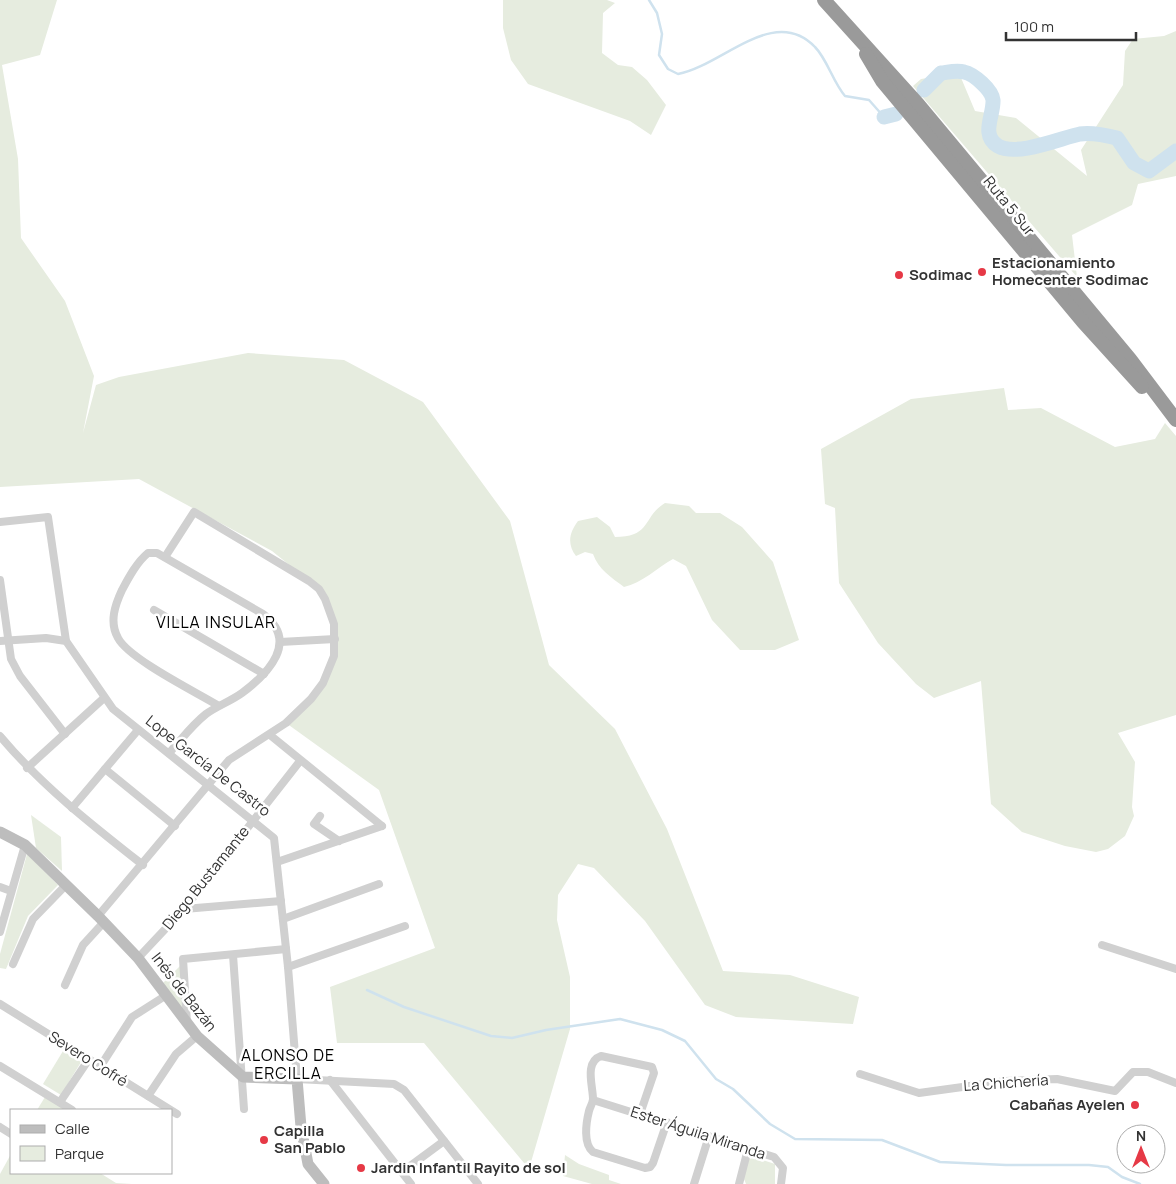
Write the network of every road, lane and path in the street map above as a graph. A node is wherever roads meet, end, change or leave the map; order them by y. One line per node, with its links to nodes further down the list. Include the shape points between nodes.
1 (828, 2): 2 (highway, Ruta 5 Sur)
2 (852, 32): 3 (highway, Ruta 5 Sur, via 894,75); 4 (highway, Ruta 5 Sur, via 882,81)
3 (1010, 215): 4 (highway); 5 (highway, Ruta 5 Sur, via 1130,359)
4 (1012, 235): 5 (highway, Ruta 5 Sur, via 1129,374)
5 (1173, 417)
6 (0, 522): 12 (street, via 48,517)
7 (165, 557): 10 (street, via 194,512 319,589 330,612); 13 (street, via 263,614 275,626); 16 (street, via 148,553 139,562 117,602 114,625 117,637 133,654)
8 (0, 580): 11 (street)
9 (154, 610): 14 (street)
10 (335, 640): 13 (street); 19 (street, via 334,656 323,683 305,705)
11 (4, 641): 12 (street, via 46,638); 18 (street, via 20,676)
12 (66, 641): 15 (street, Lope García De Castro)
13 (280, 642): 14 (street, via 279,651)
14 (264, 674): 16 (street, via 241,694)
15 (104, 698): 17 (street, Lope García De Castro); 18 (street)
16 (219, 706): 21 (street, via 197,722)
17 (138, 730): 21 (street, Lope García De Castro); 24 (street)
18 (65, 734): 23 (street)
19 (270, 735): 22 (street); 25 (street, via 230,760)
20 (0, 736): 23 (street)
21 (169, 753): 25 (street, Lope García De Castro)
22 (300, 761): 28 (street, Diego Bustamante); 31 (street, via 382,826)
23 (27, 768): 26 (street)
24 (105, 769): 26 (street); 29 (street)
25 (208, 786): 28 (street, Lope García De Castro); 29 (street)
26 (72, 808): 34 (street)
27 (320, 816): 31 (street, via 314,824)
28 (253, 820): 33 (street, Lope García De Castro, via 274,838); 40 (street, Diego Bustamante)
29 (175, 826): 34 (street)
30 (0, 832): 32 (street, Inés de Bazán)
31 (339, 841): 33 (street)
32 (28, 848): 36 (street, Inés de Bazán); 38 (street)
33 (277, 862): 39 (street, Lope García De Castro)
34 (142, 865): 41 (street)
35 (379, 884): 42 (street)
36 (66, 885): 41 (street, Inés de Bazán); 49 (street, via 32,919)
37 (0, 887): 38 (street)
38 (11, 891): 44 (street)
39 (281, 901): 40 (street); 42 (street, Lope García De Castro)
40 (184, 909): 48 (street, Diego Bustamante)
41 (101, 919): 48 (street, Inés de Bazán); 52 (street, via 83,945)
42 (283, 919): 46 (street, Lope García De Castro)
43 (405, 926): 50 (street)
44 (0, 932)
45 (1102, 945): 51 (street)
46 (286, 949): 47 (street); 50 (street, Lope García De Castro)
47 (233, 955): 55 (street, via 183,959); 61 (street)
48 (138, 958): 53 (street, Inés de Bazán)
49 (13, 964)
50 (288, 967): 62 (street, Lope García De Castro)
51 (1176, 969)
52 (65, 985)
53 (165, 996): 55 (street, Inés de Bazán); 59 (street, via 132,1017)
54 (0, 1004): 57 (street, Severo Cofré)
55 (187, 1024): 56 (street, Inés de Bazán)
56 (197, 1036): 61 (street, Inés de Bazán); 65 (street, via 176,1054)
57 (88, 1060): 59 (street, Severo Cofré); 67 (street)
58 (0, 1066): 67 (street)
59 (100, 1067): 65 (street, Severo Cofré)
60 (860, 1074): 64 (street, La Chichería, via 919,1093 1006,1081 1057,1079 1115,1091 1133,1072 1148,1072)
61 (243, 1078): 62 (street); 70 (street)
62 (297, 1079): 63 (street); 79 (street, Lope García De Castro, via 308,1164)
63 (330, 1080): 76 (street, via 394,1084 404,1090); 78 (street)
64 (1176, 1083)
65 (148, 1096): 69 (street, Severo Cofré)
66 (593, 1100): 73 (street, Ester Águila Miranda); 73 (street, via 591,1065 595,1058 600,1056 652,1067 654,1072); 74 (street, via 588,1117 587,1143 593,1152 644,1168 653,1164)
67 (60, 1102): 68 (street)
68 (70, 1109)
69 (165, 1109)
70 (244, 1109)
71 (172, 1112): 72 (street, Severo Cofré)
72 (177, 1114)
73 (640, 1114): 74 (street, Ester Águila Miranda)
74 (667, 1122): 75 (street, Ester Águila Miranda)
75 (709, 1136): 77 (street, Ester Águila Miranda); 82 (street)
76 (444, 1141): 78 (street); 81 (street)
77 (748, 1149): 83 (street); 84 (street, Ester Águila Miranda, via 778,1160 783,1168)
78 (402, 1172): 80 (street)
79 (321, 1180)
80 (411, 1184)
81 (478, 1184)
82 (694, 1184)
83 (739, 1184)
84 (781, 1184)

